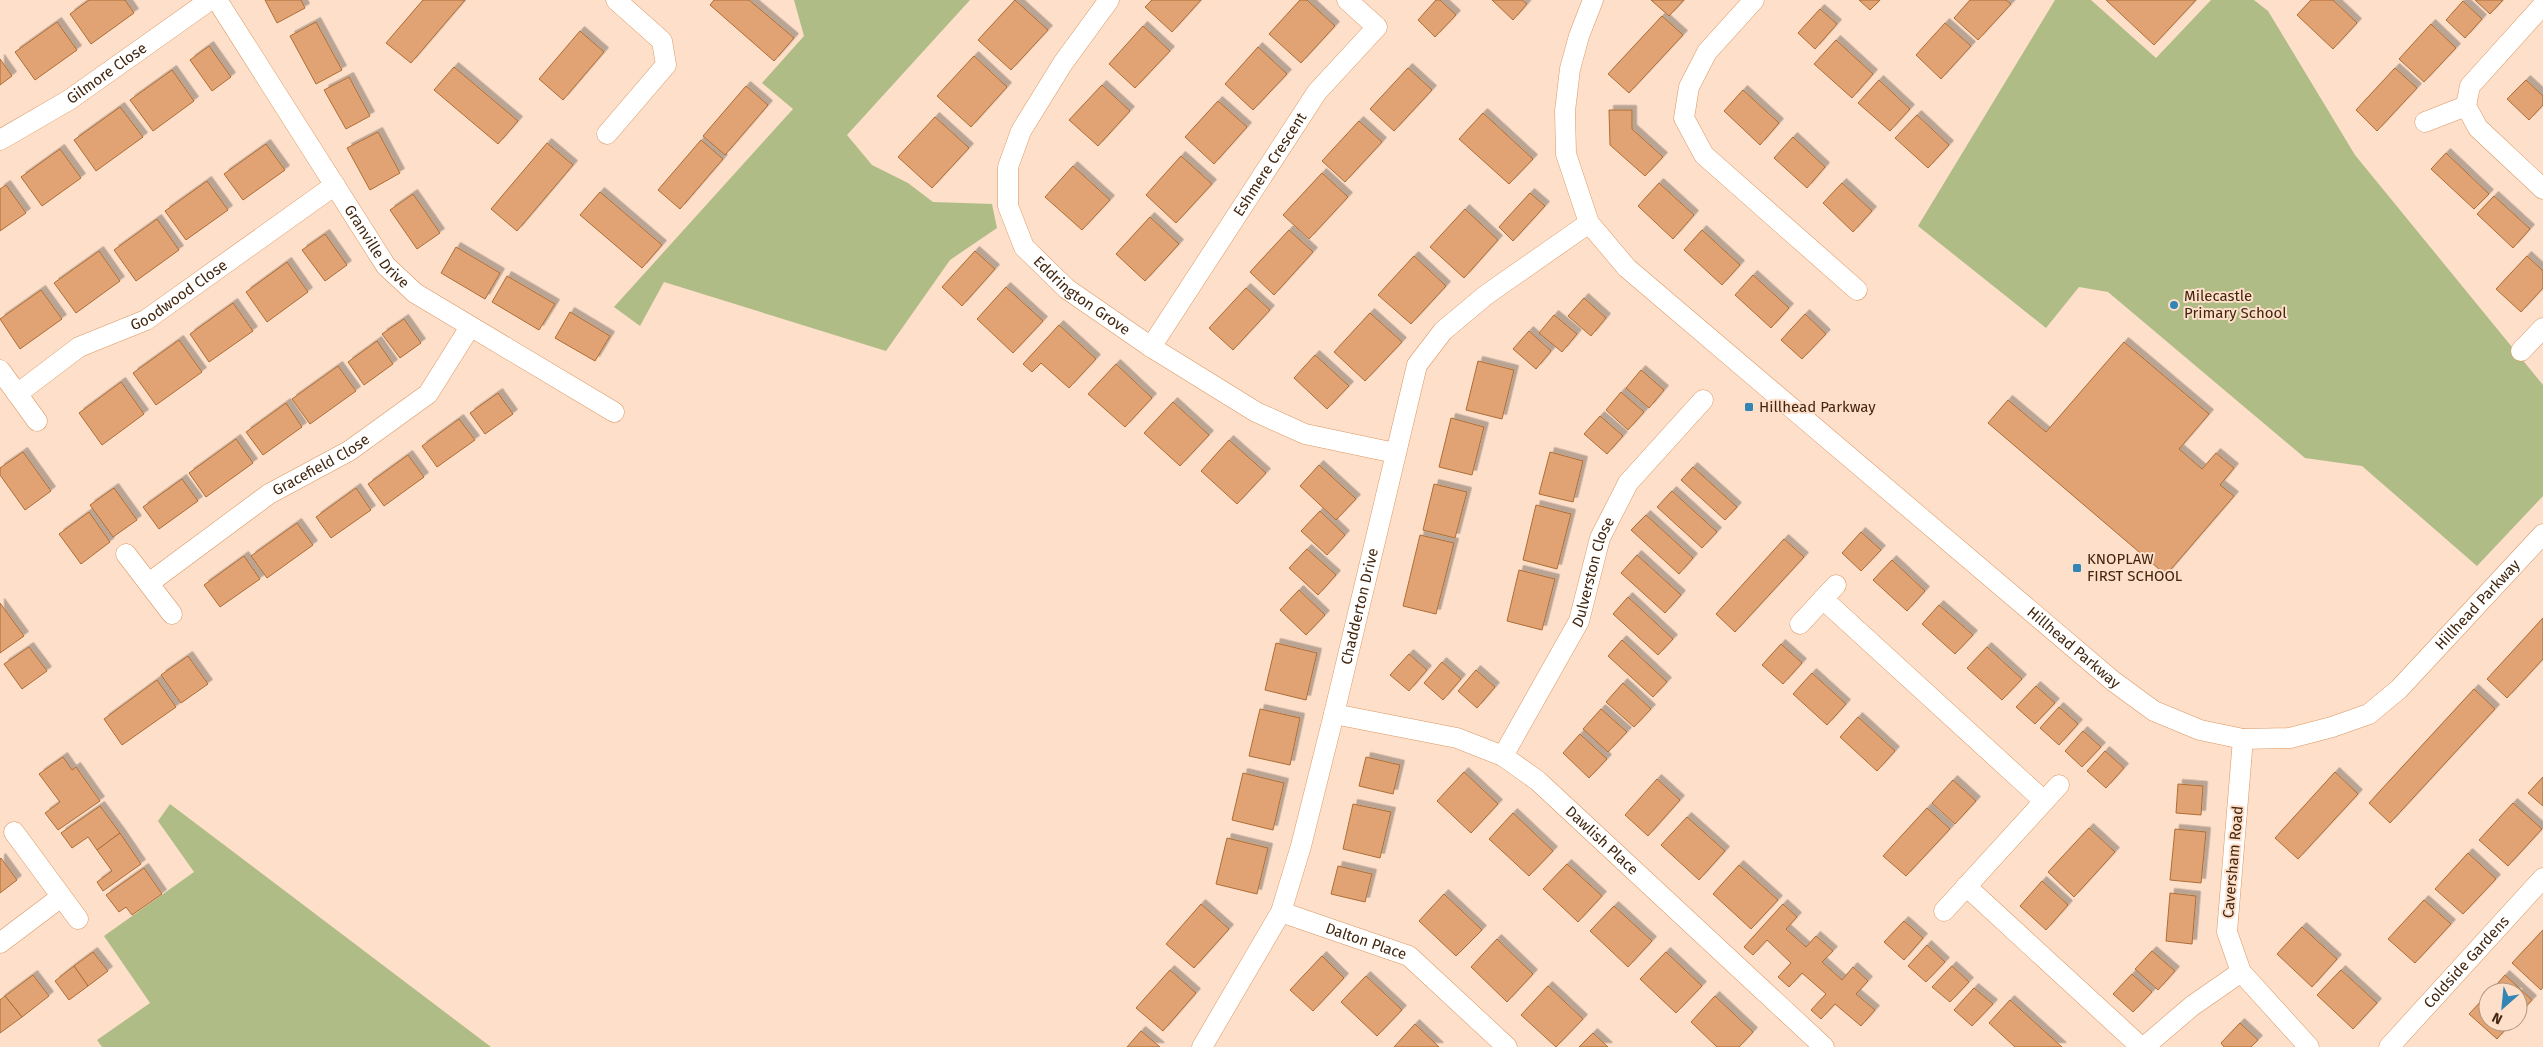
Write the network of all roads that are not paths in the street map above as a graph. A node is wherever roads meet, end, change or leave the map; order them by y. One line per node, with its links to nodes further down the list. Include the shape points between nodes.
1 (210, 0): 12 (street, Gilmore Close, via 69,100)
2 (217, 0): 13 (street, Granville Drive)
3 (616, 0): 11 (street, via 662,41 666,65)
4 (1109, 0): 19 (street, Eddrington Grove, via 1063,63 1022,131 1008,167 1008,206 1024,247 1067,289)
5 (1347, 0): 19 (street, Eshmere Crescent, via 1377,27 1317,92)
6 (1593, 0): 15 (street, Hillhead Parkway, via 1570,69 1565,111 1566,154)
7 (1754, 0): 16 (street, via 1706,52 1689,87 1684,118 1704,155)
8 (2543, 6): 9 (street, via 2470,86)
9 (2466, 106): 10 (street); 14 (street, via 2478,128)
10 (2425, 122)
11 (607, 134)
12 (0, 140)
13 (334, 185): 17 (street, Granville Drive, via 386,266 415,293); 22 (street, Goodwood Close, via 146,320 79,347)
14 (2543, 189)
15 (1589, 224): 26 (street, Chadderton Drive, via 1486,295 1443,331 1417,365); 33 (street, Hillhead Parkway, via 1627,268 2113,681 2154,711 2200,730)
16 (1857, 290)
17 (470, 327): 24 (street, Granville Drive); 29 (street, Gracefield Close, via 428,394 349,450 269,494)
18 (2543, 328): 20 (street)
19 (1152, 347): 26 (street, Eddrington Grove, via 1256,412 1297,431)
20 (2521, 351)
21 (0, 370): 22 (street)
22 (17, 394): 25 (street)
23 (1703, 400): 34 (street, Dulverston Close, via 1628,483 1600,538 1579,621)
24 (614, 412)
25 (37, 421)
26 (1395, 453): 32 (street, Chadderton Drive)
27 (2543, 534): 33 (street, Hillhead Parkway, via 2399,688 2369,714 2290,738)
28 (126, 554): 29 (street)
29 (148, 583): 30 (street)
30 (172, 614)
31 (1800, 624): 36 (street, via 1830,592)
32 (1334, 714): 34 (street, Dawlish Place, via 1457,738); 42 (street, Chadderton Drive)
33 (2243, 739): 45 (street, Caversham Road, via 2227,932)
34 (1502, 756): 48 (street, Dawlish Place, via 1538,781)
35 (2059, 785): 36 (street)
36 (2044, 801): 39 (street)
37 (14, 832): 40 (street)
38 (2543, 878): 51 (street, Coldside Gardens)
39 (1966, 886): 41 (street); 49 (street)
40 (61, 897): 43 (street); 44 (street)
41 (1944, 911)
42 (1281, 912): 46 (street, Chadderton Drive); 47 (street, Dalton Place, via 1409,956)
43 (78, 919)
44 (0, 943)
45 (2241, 972): 49 (street); 50 (street, Caversham Road)
46 (1202, 1047)
47 (1507, 1047)
48 (1824, 1047)
49 (2142, 1047)
50 (2309, 1047)
51 (2389, 1047)

